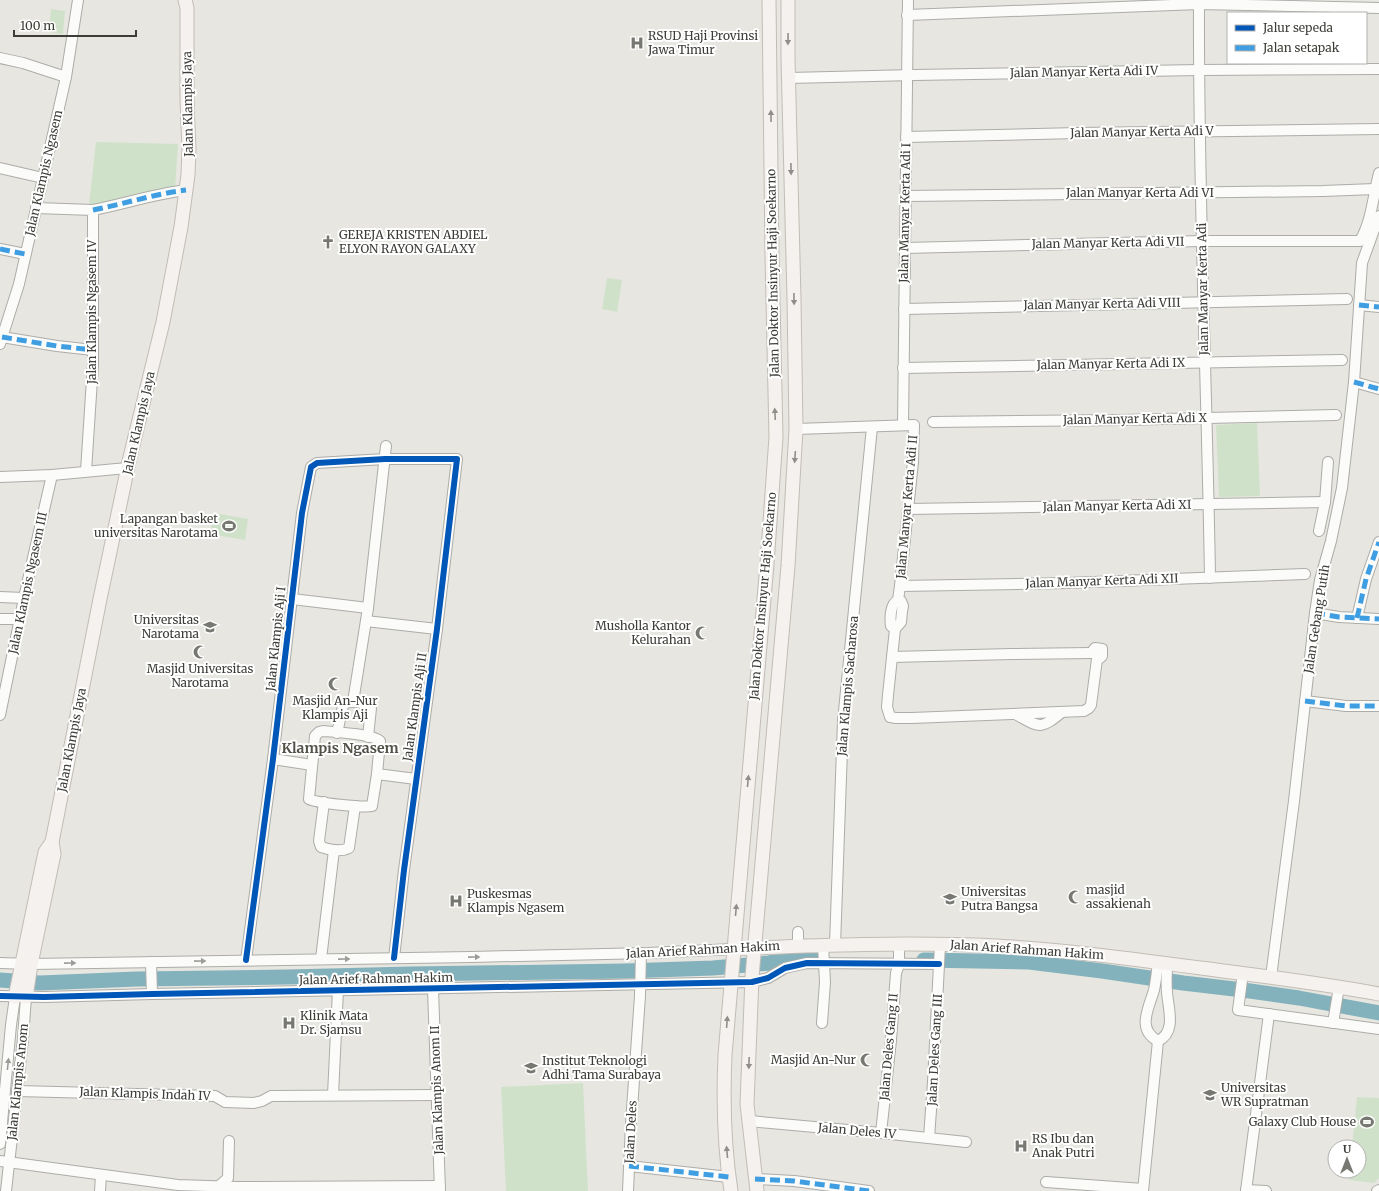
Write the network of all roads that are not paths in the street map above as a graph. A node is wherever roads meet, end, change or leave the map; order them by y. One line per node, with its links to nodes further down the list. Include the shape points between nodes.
1 (78, 0): 15 (street, Jalan Klampis Ngasem)
2 (769, 0): 10 (main road, Jalan Doktor Insinyur Haji Soekarno)
3 (788, 0): 13 (main road, Jalan Doktor Insinyur Haji Soekarno, one-way to 13)
4 (908, 0): 8 (street, Jalan Manyar Kerta Adi I)
5 (1199, 2): 7 (street); 8 (street); 12 (street, Jalan Manyar Kerta Adi)
6 (187, 3): 24 (main road, Jalan Klampis Jaya, via 189,150)
7 (1379, 8)
8 (907, 15): 14 (street, Jalan Manyar Kerta Adi I)
9 (0, 58): 15 (street)
10 (769, 66): 13 (main road); 16 (main road, Jalan Doktor Insinyur Haji Soekarno)
11 (1379, 69): 12 (street, Jalan Manyar Kerta Adi IV)
12 (1199, 70): 14 (street, Jalan Manyar Kerta Adi IV); 18 (street, Jalan Manyar Kerta Adi)
13 (789, 72): 14 (street, Jalan Manyar Kerta Adi IV); 16 (main road); 51 (main road, Jalan Doktor Insinyur Haji Soekarno, one-way to 51)
14 (907, 75): 19 (street, Jalan Manyar Kerta Adi I)
15 (66, 77): 22 (street, Jalan Klampis Ngasem)
16 (770, 79): 65 (main road, Jalan Doktor Insinyur Haji Soekarno, one-way to 16, via 776,437)
17 (1379, 129): 18 (street, Jalan Manyar Kerta Adi V)
18 (1200, 131): 19 (street, Jalan Manyar Kerta Adi V); 25 (street, Jalan Manyar Kerta Adi)
19 (906, 136): 26 (street, Jalan Manyar Kerta Adi I)
20 (0, 168): 22 (street)
21 (1379, 173): 23 (street)
22 (43, 178): 27 (street, Jalan Klampis Ngasem)
23 (1375, 189): 25 (street, Jalan Manyar Kerta Adi VI); 30 (street, Jalan Manyar Kerta Adi VII, via 1371,214 1360,241)
24 (186, 190): 28 (street); 56 (main road, Jalan Klampis Jaya, via 163,322)
25 (1202, 193): 26 (street, Jalan Manyar Kerta Adi VI); 30 (street, Jalan Manyar Kerta Adi)
26 (905, 196): 31 (street, Jalan Manyar Kerta Adi I)
27 (36, 208): 28 (street); 33 (street, Jalan Klampis Ngasem)
28 (93, 210): 40 (street, Jalan Klampis Ngasem IV)
29 (1379, 216): 36 (street, Jalan Gebang Putih, via 1362,263)
30 (1202, 241): 31 (street, Jalan Manyar Kerta Adi VII); 35 (street, Jalan Manyar Kerta Adi)
31 (904, 248): 38 (street, Jalan Manyar Kerta Adi I)
32 (0, 249): 33 (street)
33 (25, 254): 39 (street, Jalan Klampis Ngasem, via 19,284)
34 (1347, 299): 35 (street, Jalan Manyar Kerta Adi VIII)
35 (1204, 303): 38 (street, Jalan Manyar Kerta Adi VIII); 42 (street, Jalan Manyar Kerta Adi)
36 (1359, 304): 37 (street); 44 (street, Jalan Gebang Putih)
37 (1379, 307)
38 (904, 309): 43 (street, Jalan Manyar Kerta Adi I)
39 (1, 340): 40 (street)
40 (93, 350): 57 (street, Jalan Klampis Ngasem IV)
41 (1342, 360): 42 (street, Jalan Manyar Kerta Adi IX)
42 (1205, 363): 43 (street, Jalan Manyar Kerta Adi IX); 47 (street, Jalan Manyar Kerta Adi)
43 (903, 368): 49 (street, Jalan Manyar Kerta Adi I)
44 (1354, 382): 45 (street); 76 (street, Jalan Gebang Putih, via 1342,488 1320,580)
45 (1379, 389)
46 (1336, 415): 47 (street, Jalan Manyar Kerta Adi X)
47 (1206, 418): 48 (street, Jalan Manyar Kerta Adi X); 61 (street, Jalan Manyar Kerta Adi)
48 (933, 422)
49 (903, 425): 50 (street, Jalan Manyar Kerta Adi II); 62 (street, Jalan Manyar Kerta Adi II, via 915,428)
50 (872, 427): 51 (street, Jalan Manyar Kerta Adi II); 97 (street, Jalan Klampis Sacharosa, via 843,721)
51 (796, 429): 66 (main road, Jalan Doktor Insinyur Haji Soekarno, one-way to 66)
52 (386, 446): 53 (street)
53 (385, 459): 54 (street, Jalan Klampis Aji I); 74 (street, Jalan Klampis Aji I, via 317,463 311,467 302,513); 75 (street)
54 (458, 459): 82 (street, Jalan Klampis Aji II)
55 (1328, 462): 60 (street)
56 (127, 468): 57 (street); 109 (main road, Jalan Klampis Jaya, via 52,842 45,852)
57 (86, 471): 58 (street)
58 (52, 475): 59 (street); 73 (street, Jalan Klampis Ngasem III)
59 (0, 477)
60 (1325, 502): 61 (street, Jalan Manyar Kerta Adi XI); 63 (street)
61 (1209, 504): 62 (street, Jalan Manyar Kerta Adi XI); 70 (street, Jalan Manyar Kerta Adi)
62 (908, 509): 71 (street, Jalan Manyar Kerta Adi II)
63 (1319, 531)
64 (1379, 542): 77 (street, via 1366,579)
65 (768, 544): 66 (main road, via 776,551 785,550); 67 (main road, Jalan Doktor Insinyur Haji Soekarno)
66 (789, 545): 68 (main road, Jalan Doktor Insinyur Haji Soekarno)
67 (767, 564): 68 (main road, via 778,562); 98 (main road, Jalan Doktor Insinyur Haji Soekarno, one-way to 67)
68 (788, 566): 99 (main road, Jalan Doktor Insinyur Haji Soekarno)
69 (1305, 574): 70 (street, Jalan Manyar Kerta Adi XII)
70 (1210, 578): 71 (street, Jalan Manyar Kerta Adi XII)
71 (900, 586): 83 (street, Jalan Manyar Kerta Adi II, via 898,600 893,605 891,622 895,629)
72 (0, 597): 73 (street)
73 (24, 598): 79 (street, Jalan Klampis Ngasem III)
74 (292, 599): 75 (street); 90 (street, Jalan Klampis Aji I)
75 (368, 608): 81 (street)
76 (1315, 613): 77 (street); 84 (street, Jalan Gebang Putih)
77 (1357, 618): 80 (street)
78 (0, 619): 79 (street)
79 (20, 619): 87 (street, Jalan Klampis Ngasem III)
80 (1379, 619)
81 (366, 621): 82 (street); 85 (street)
82 (437, 629): 93 (street, Jalan Klampis Aji II)
83 (892, 656): 83 (street, Jalan Manyar Kerta Adi II, via 887,707 890,717 1084,711 1089,708 1092,699 1094,656)
84 (1305, 701): 86 (street, via 1346,706); 112 (street, Jalan Gebang Putih)
85 (353, 702): 88 (street, via 342,706); 89 (street, via 367,704 371,708)
86 (1379, 706)
87 (0, 715)
88 (337, 732): 89 (street); 91 (street, via 323,731 315,736)
89 (368, 737): 92 (street, via 380,741)
90 (273, 759): 91 (street); 105 (street, Jalan Klampis Aji I)
91 (312, 765): 94 (street, via 309,799)
92 (377, 774): 93 (street); 95 (street, via 372,806)
93 (416, 779): 103 (street, Jalan Klampis Aji II)
94 (324, 802): 95 (street); 96 (street, via 319,844 323,848)
95 (355, 806): 96 (street, via 349,848)
96 (334, 850): 104 (street)
97 (827, 947): 99 (main road, Jalan Arief Rahman Hakim, via 798,939); 100 (main road, Jalan Arief Rahman Hakim); 106 (street, Jalan Klampis Sacharosa)
98 (732, 954): 99 (main road, Jalan Arief Rahman Hakim); 102 (street, Jalan Arief Rahman Hakim); 113 (main road, Jalan Doktor Insinyur Haji Soekarno)
99 (754, 954): 114 (main road, Jalan Doktor Insinyur Haji Soekarno)
100 (899, 956): 101 (main road, Jalan Arief Rahman Hakim); 101 (street, Jalan Arief Rahman Hakim); 106 (street, Jalan Arief Rahman Hakim); 136 (street, Jalan Deles Gang II)
101 (939, 956): 110 (main road, Jalan Arief Rahman Hakim, via 1049,950); 137 (street, Jalan Deles Gang III)
102 (640, 957): 103 (street, Jalan Arief Rahman Hakim, one-way to 102); 115 (street, Jalan Deles)
103 (394, 958): 104 (street, Jalan Arief Rahman Hakim, one-way to 103)
104 (321, 959): 105 (street, Jalan Arief Rahman Hakim)
105 (246, 960): 108 (street, Jalan Arief Rahman Hakim, one-way to 105)
106 (824, 962): 114 (street, Jalan Arief Rahman Hakim, via 798,964 768,978); 127 (street, Jalan Klampis Sacharosa)
107 (0, 963): 109 (street, Jalan Arief Rahman Hakim)
108 (151, 964): 109 (street, Jalan Arief Rahman Hakim, one-way to 108); 120 (street)
109 (25, 967): 119 (main road, Jalan Klampis Jaya)
110 (1160, 967): 111 (main road, Jalan Arief Rahman Hakim); 121 (street); 123 (street, via 1167,977)
111 (1242, 977): 112 (main road, Jalan Arief Rahman Hakim); 125 (street, via 1239,1005)
112 (1271, 977): 118 (main road, Jalan Arief Rahman Hakim)
113 (730, 980): 114 (street, Jalan Arief Rahman Hakim); 115 (street, Jalan Arief Rahman Hakim); 144 (main road, Jalan Doktor Insinyur Haji Soekarno, one-way to 113, via 724,1077)
114 (752, 980): 135 (main road, Jalan Doktor Insinyur Haji Soekarno, one-way to 135, via 747,1104)
115 (641, 981): 116 (street, Jalan Arief Rahman Hakim); 142 (street, Jalan Deles)
116 (433, 989): 117 (street, Jalan Arief Rahman Hakim); 134 (street, Jalan Klampis Anom II)
117 (338, 990): 120 (street, Jalan Arief Rahman Hakim); 133 (street)
118 (1335, 992): 122 (main road, Jalan Arief Rahman Hakim); 126 (street)
119 (21, 993): 120 (street, Jalan Arief Rahman Hakim); 124 (street, Jalan Arief Rahman Hakim); 128 (street, Jalan Klampis Anom); 129 (street, Jalan Klampis Anom)
120 (152, 994)
121 (1153, 994): 123 (street); 131 (street, via 1145,1016 1149,1034)
122 (1379, 994)
123 (1167, 995): 131 (street, via 1170,1025 1168,1033)
124 (0, 996)
125 (1269, 1014): 126 (street); 152 (street)
126 (1331, 1018): 130 (street)
127 (822, 1023)
128 (11, 1025): 129 (street); 140 (street, Jalan Klampis Anom, one-way to 128)
129 (24, 1025): 132 (street, Jalan Klampis Anom)
130 (1379, 1029)
131 (1158, 1041): 151 (street)
132 (17, 1091): 133 (street, Jalan Klampis Indah IV, via 215,1096 225,1102 259,1102 270,1096); 141 (street, Jalan Klampis Anom)
133 (333, 1096): 134 (street, Jalan Klampis Indah IV)
134 (437, 1096): 148 (street, Jalan Klampis Anom II)
135 (749, 1121): 136 (street, Jalan Deles IV); 147 (main road, Jalan Doktor Insinyur Haji Soekarno)
136 (881, 1133): 137 (street, Jalan Deles IV)
137 (929, 1138): 139 (street, Jalan Deles IV)
138 (229, 1141): 145 (street)
139 (966, 1142)
140 (0, 1144)
141 (6, 1162): 143 (street); 153 (street, Jalan Klampis Anom)
142 (629, 1166): 144 (street); 155 (street, Jalan Deles)
143 (101, 1175): 149 (street); 154 (street)
144 (729, 1177): 156 (main road, Jalan Doktor Insinyur Haji Soekarno)
145 (228, 1178): 149 (street); 150 (street)
146 (1046, 1182): 151 (street)
147 (756, 1185): 157 (street, via 794,1181)
148 (440, 1188): 150 (street)
149 (219, 1189): 150 (street)
150 (237, 1189)
151 (1143, 1190)
152 (1246, 1190): 158 (street)
153 (6, 1191)
154 (100, 1191)
155 (628, 1191)
156 (731, 1191)
157 (869, 1191)
158 (1266, 1191)

